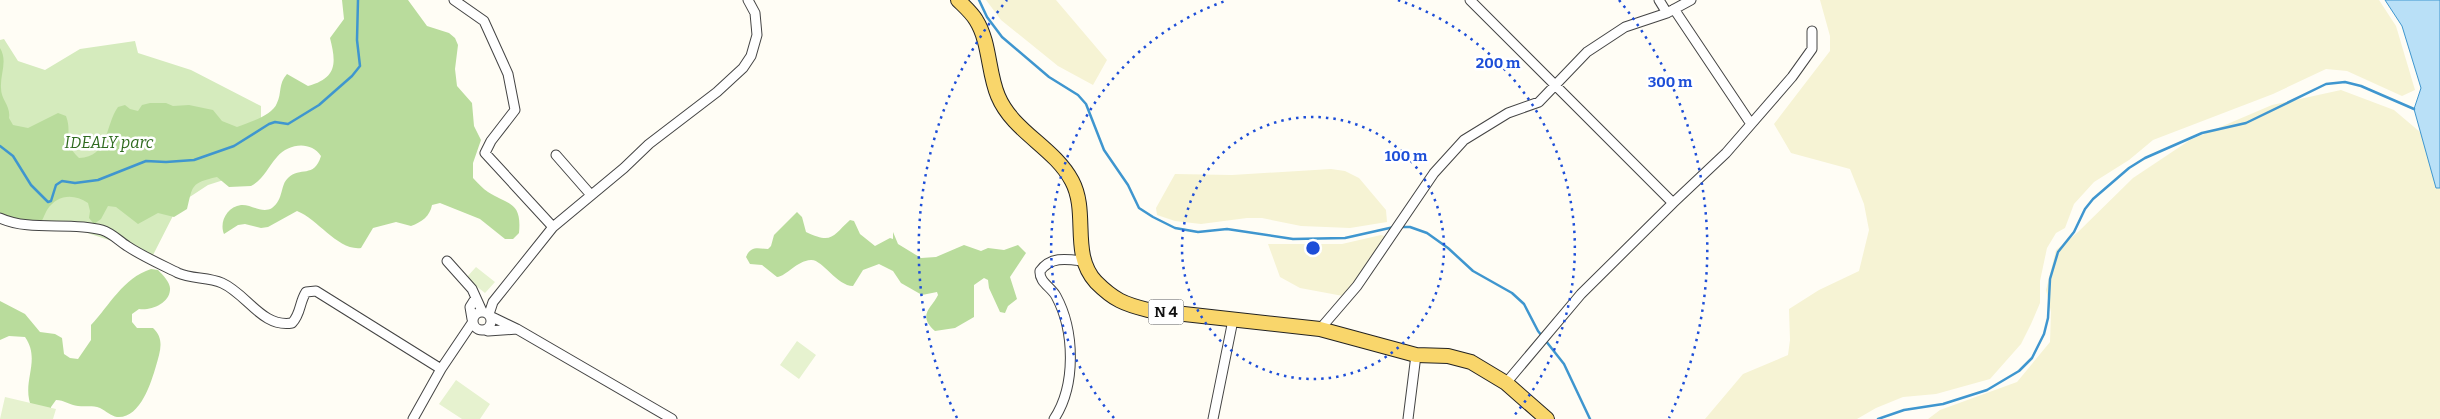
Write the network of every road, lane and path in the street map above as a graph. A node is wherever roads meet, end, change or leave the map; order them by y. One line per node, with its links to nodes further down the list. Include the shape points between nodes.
1 (454, 0): 15 (street, via 484,21 508,74 515,110 485,153)
2 (748, 0): 12 (street, via 755,13 757,35 751,56 743,68)
3 (958, 0): 17 (main road, N 4, via 976,20 1004,108 1065,169 1073,184 1079,205)
4 (1470, 0): 9 (street)
5 (1659, 0): 7 (street)
6 (1691, 0): 7 (street)
7 (1671, 11): 9 (street, via 1625,27 1588,52); 10 (street)
8 (1812, 31): 10 (street, via 1812,49)
9 (1554, 85): 13 (street); 23 (street, via 1539,102 1508,113 1464,140 1434,173 1391,240)
10 (1751, 124): 13 (street, via 1726,154)
11 (556, 155): 12 (street)
12 (591, 195): 15 (street)
13 (1673, 203): 26 (street, via 1625,248 1537,344)
14 (0, 218): 25 (street, via 16,223 104,231 177,272 223,284 277,324 292,323 299,315 306,292 316,291)
15 (553, 227): 19 (street)
16 (447, 261): 18 (street)
17 (1083, 261): 20 (main road, N 4, via 1106,293 1123,304); 29 (street, via 1056,260 1040,271 1041,279 1055,295 1063,313 1069,351 1066,390)
18 (475, 298): 19 (street); 21 (street, via 470,307)
19 (487, 314): 21 (street, via 476,314); 21 (street, via 490,326); 22 (street)
20 (1233, 320): 23 (main road, N 4); 30 (street)
21 (477, 326): 22 (street, via 488,332); 25 (street)
22 (517, 329): 28 (street)
23 (1320, 329): 24 (main road, N 4)
24 (1416, 355): 26 (main road, N 4, via 1448,356 1471,362); 31 (street)
25 (441, 369): 27 (street)
26 (1506, 383): 32 (main road, N 4)
27 (413, 419)
28 (672, 419)
29 (1054, 419)
30 (1213, 419)
31 (1408, 419)
32 (1547, 419)

